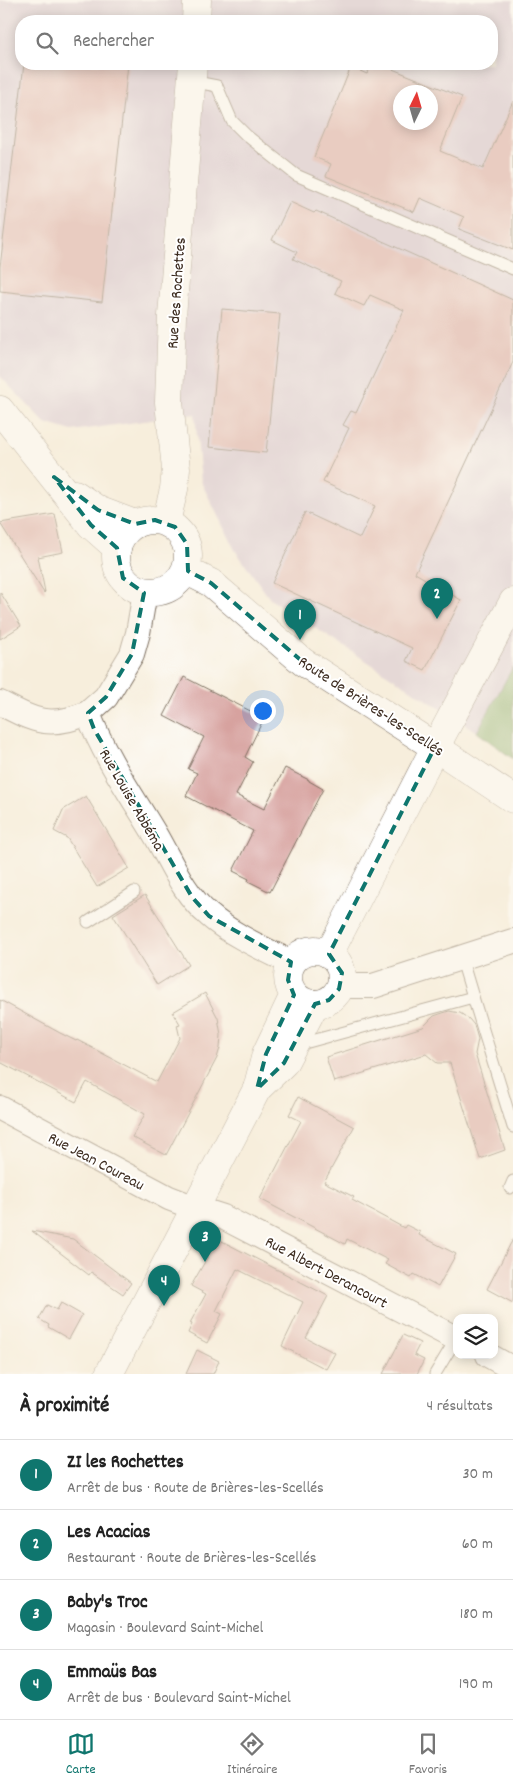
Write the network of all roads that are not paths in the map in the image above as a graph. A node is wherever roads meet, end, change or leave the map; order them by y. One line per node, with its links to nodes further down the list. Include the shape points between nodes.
1 (197, 0): 2 (street)
2 (196, 15)
3 (192, 72): 4 (lane, via 217,86 232,121 296,176); 7 (street, Rue des Rochettes, via 172,316 169,402 176,469)
4 (513, 269)
5 (0, 410): 6 (street)
6 (54, 477): 8 (street, via 98,510); 9 (street, via 91,525)
7 (166, 522): 8 (street, via 145,520); 10 (street, via 182,534 187,544)
8 (135, 524): 9 (street, via 120,538)
9 (117, 548): 11 (street, via 116,558 123,578)
10 (187, 571): 11 (street, via 170,588); 15 (street, Route de Brières-les-Scellés, via 211,583 303,662)
11 (145, 592): 14 (street, via 132,654 106,697)
12 (513, 602): 15 (street)
13 (0, 703): 14 (street, via 36,720 51,722)
14 (88, 712): 22 (street, Rue Louise Abbéma, via 101,743 192,897 209,916)
15 (435, 747): 16 (street, Route de Brières-les-Scellés); 20 (street)
16 (513, 799)
17 (134, 892): 18 (lane)
18 (88, 922)
19 (513, 941): 21 (street)
20 (329, 954): 22 (street, via 308,951); 23 (street, via 342,973)
21 (461, 957): 23 (street, via 373,986); 24 (lane)
22 (292, 963): 25 (street, via 288,980)
23 (341, 986): 25 (street, via 329,1000)
24 (473, 997): 26 (lane); 29 (lane)
25 (305, 999): 26 (street); 27 (street, via 266,1054)
26 (293, 1046): 27 (street, via 284,1063)
27 (257, 1089): 30 (street)
28 (0, 1108): 30 (street, Rue Jean Coureau, via 169,1198)
29 (513, 1127)
30 (195, 1208): 31 (street, Rue Albert Derancourt, via 223,1217); 35 (street)
31 (453, 1337)
32 (453, 1344): 36 (lane)
33 (495, 1359): 34 (street)
34 (513, 1369)
35 (109, 1374)
36 (435, 1374)

